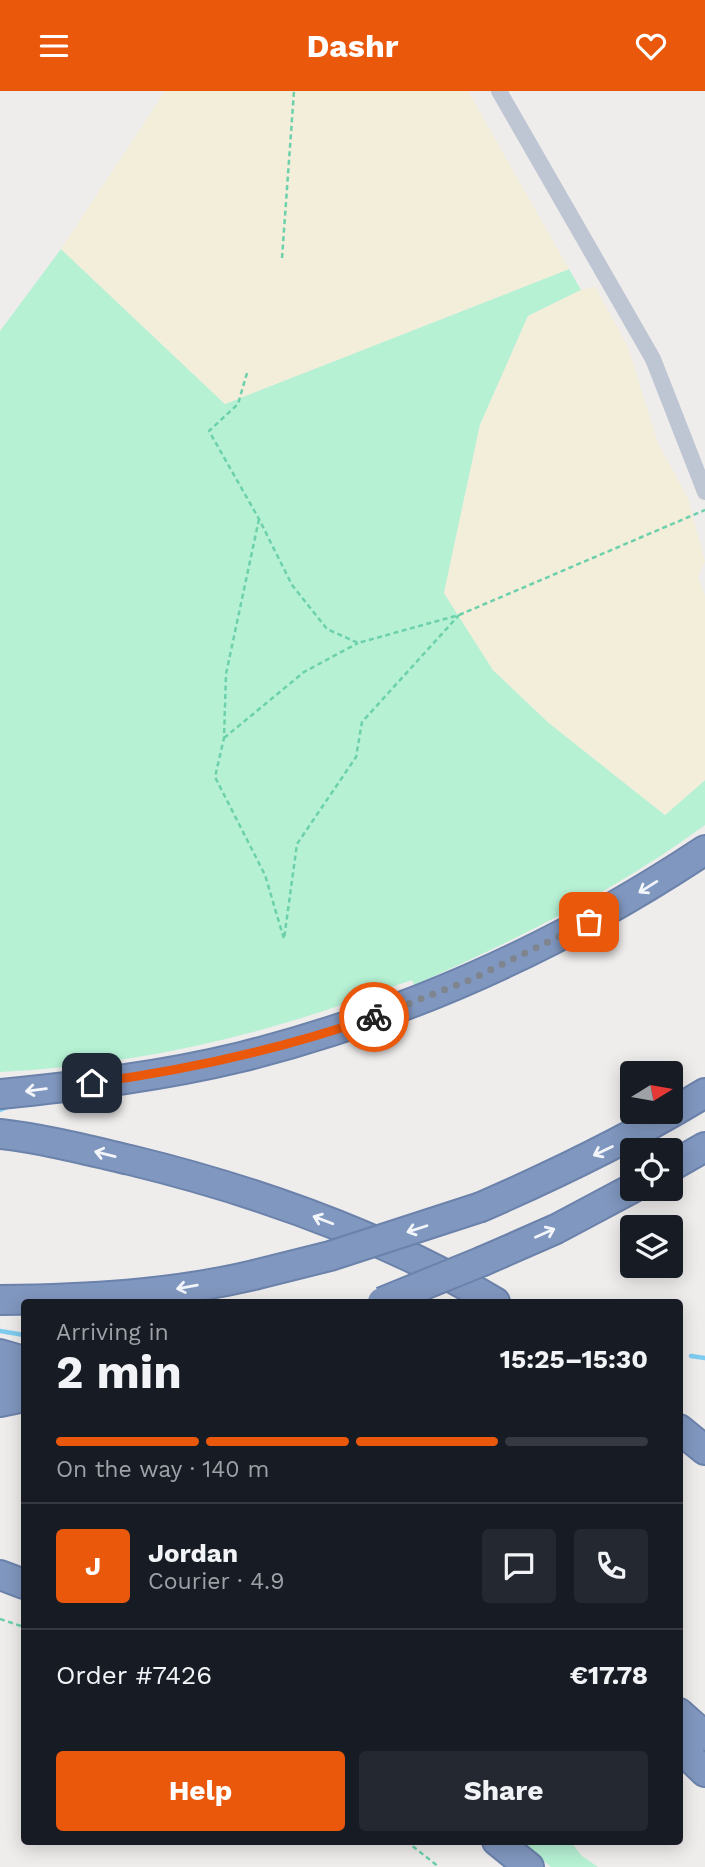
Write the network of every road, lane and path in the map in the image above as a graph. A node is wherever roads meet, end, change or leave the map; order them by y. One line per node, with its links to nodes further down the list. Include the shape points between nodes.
1 (293, 91): 3 (path)
2 (499, 91): 5 (street, via 653,359)
3 (282, 258)
4 (247, 373): 7 (path, via 238,404 209,431)
5 (705, 492)
6 (705, 510): 8 (path)
7 (259, 519): 9 (path, via 292,585 327,629); 10 (path, via 226,674)
8 (459, 615): 9 (path); 10 (path, via 362,722 356,757 297,844 284,939 265,875 215,777)
9 (358, 643): 10 (path, via 304,672)
10 (224, 738)
11 (705, 851): 13 (highway, one-way to 13, via 566,935 419,1001 305,1039 186,1069)
12 (705, 1093): 18 (highway, one-way to 18, bridge, via 620,1143 481,1207 330,1256 254,1275)
13 (0, 1094)
14 (0, 1134): 20 (highway, one-way to 14, via 392,1249 255,1195 106,1154)
15 (705, 1147): 16 (highway)
16 (683, 1160)
17 (620, 1195): 19 (highway, one-way to 17, bridge, via 556,1229)
18 (87, 1299)
19 (389, 1299)
20 (489, 1299)
21 (0, 1300): 22 (highway, one-way to 21, bridge)
22 (21, 1300)
23 (0, 1354): 24 (highway)
24 (21, 1360)
25 (0, 1377): 26 (highway)
26 (21, 1383)
27 (21, 1395): 28 (highway)
28 (0, 1396)
29 (21, 1396): 30 (highway)
30 (0, 1402)
31 (683, 1432): 32 (highway)
32 (705, 1450)
33 (0, 1575): 34 (highway)
34 (21, 1583)
35 (0, 1619): 36 (path)
36 (21, 1626)
37 (683, 1717): 38 (highway)
38 (705, 1736)
39 (683, 1751): 40 (highway)
40 (705, 1772)
41 (411, 1845): 43 (path)
42 (502, 1845): 44 (highway)
43 (439, 1867)
44 (529, 1867)

